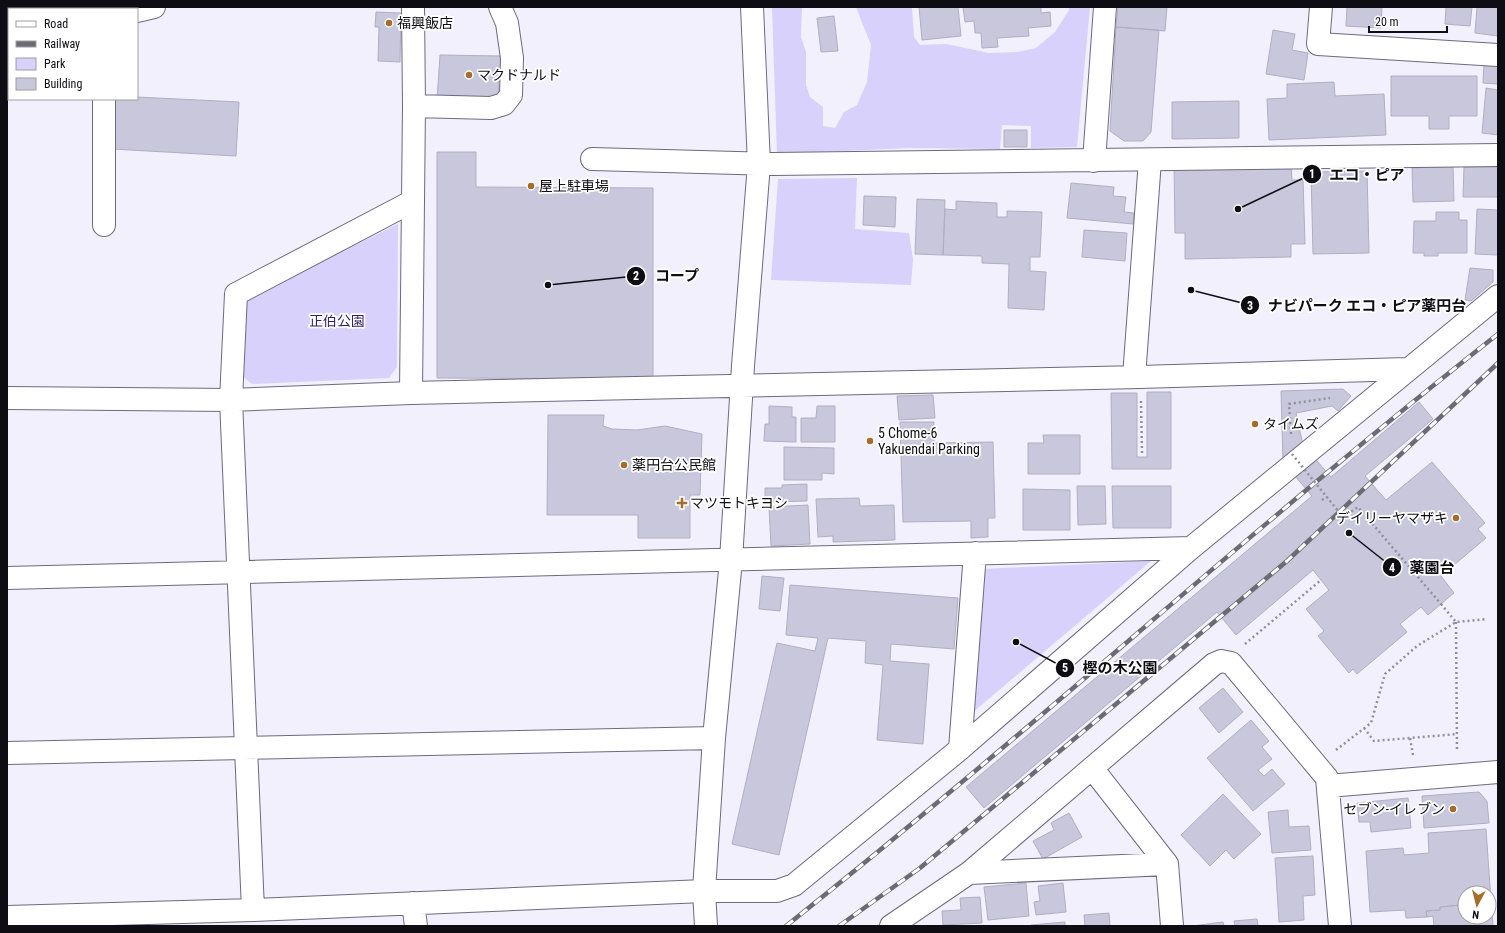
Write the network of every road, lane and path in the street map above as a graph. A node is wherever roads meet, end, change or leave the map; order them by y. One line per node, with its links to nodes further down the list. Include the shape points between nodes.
1 (154, 7): 7 (main road)
2 (413, 7): 10 (main road)
3 (500, 7): 10 (main road, via 507,23 512,58 510,95 504,104 492,108)
4 (752, 7): 15 (main road)
5 (1105, 7): 14 (main road)
6 (1321, 7): 8 (main road, via 1318,44)
7 (138, 10)
8 (1498, 54)
9 (104, 100): 17 (main road)
10 (414, 106): 16 (main road)
11 (1498, 155): 13 (main road)
12 (592, 159): 15 (main road)
13 (1150, 160): 14 (main road); 20 (main road)
14 (1094, 161): 15 (main road)
15 (759, 164): 21 (main road)
16 (413, 201): 22 (main road); 25 (main road, via 236,294)
17 (104, 225)
18 (1498, 296): 19 (main road)
19 (1406, 369): 20 (main road); 31 (main road)
20 (1137, 377): 21 (main road); 28 (path)
21 (741, 387): 22 (main road); 33 (main road)
22 (411, 393): 25 (main road)
23 (1335, 397): 26 (path, via 1289,404)
24 (7, 398): 25 (main road)
25 (231, 400): 34 (main road)
26 (1291, 440)
27 (1292, 447): 29 (path, bridge, via 1292,454)
28 (1142, 453)
29 (1327, 497): 30 (path, bridge); 38 (path, bridge, via 1343,517 1358,507)
30 (1322, 500)
31 (1191, 548): 32 (main road); 45 (main road)
32 (975, 553): 33 (main road); 45 (main road)
33 (731, 560): 34 (main road); 42 (main road)
34 (238, 572): 35 (main road); 44 (main road)
35 (7, 578)
36 (1321, 580): 39 (path)
37 (1487, 619): 38 (path)
38 (1456, 622): 40 (path, via 1417,646 1385,674 1371,723); 41 (path)
39 (1240, 648)
40 (1364, 728): 43 (path, via 1374,741); 48 (path)
41 (1457, 734): 43 (path); 46 (path, via 1457,752)
42 (714, 738): 44 (main road); 55 (main road)
43 (1410, 738): 49 (path)
44 (245, 748): 47 (main road); 57 (main road)
45 (960, 749): 55 (main road, via 794,885 778,891)
46 (1464, 751)
47 (7, 753)
48 (1330, 755)
49 (1413, 759)
50 (1092, 768): 52 (main road, via 1214,664 1221,661 1231,663 1327,778); 53 (main road); 54 (main road)
51 (1498, 772): 52 (main road)
52 (1328, 786): 63 (main road)
53 (1167, 864): 54 (main road); 62 (main road)
54 (968, 873): 61 (main road)
55 (704, 891): 56 (main road); 60 (main road)
56 (413, 903): 57 (main road); 59 (main road)
57 (253, 910): 58 (main road)
58 (11, 920)
59 (416, 926)
60 (706, 926)
61 (891, 926)
62 (1172, 926)
63 (1340, 926)

